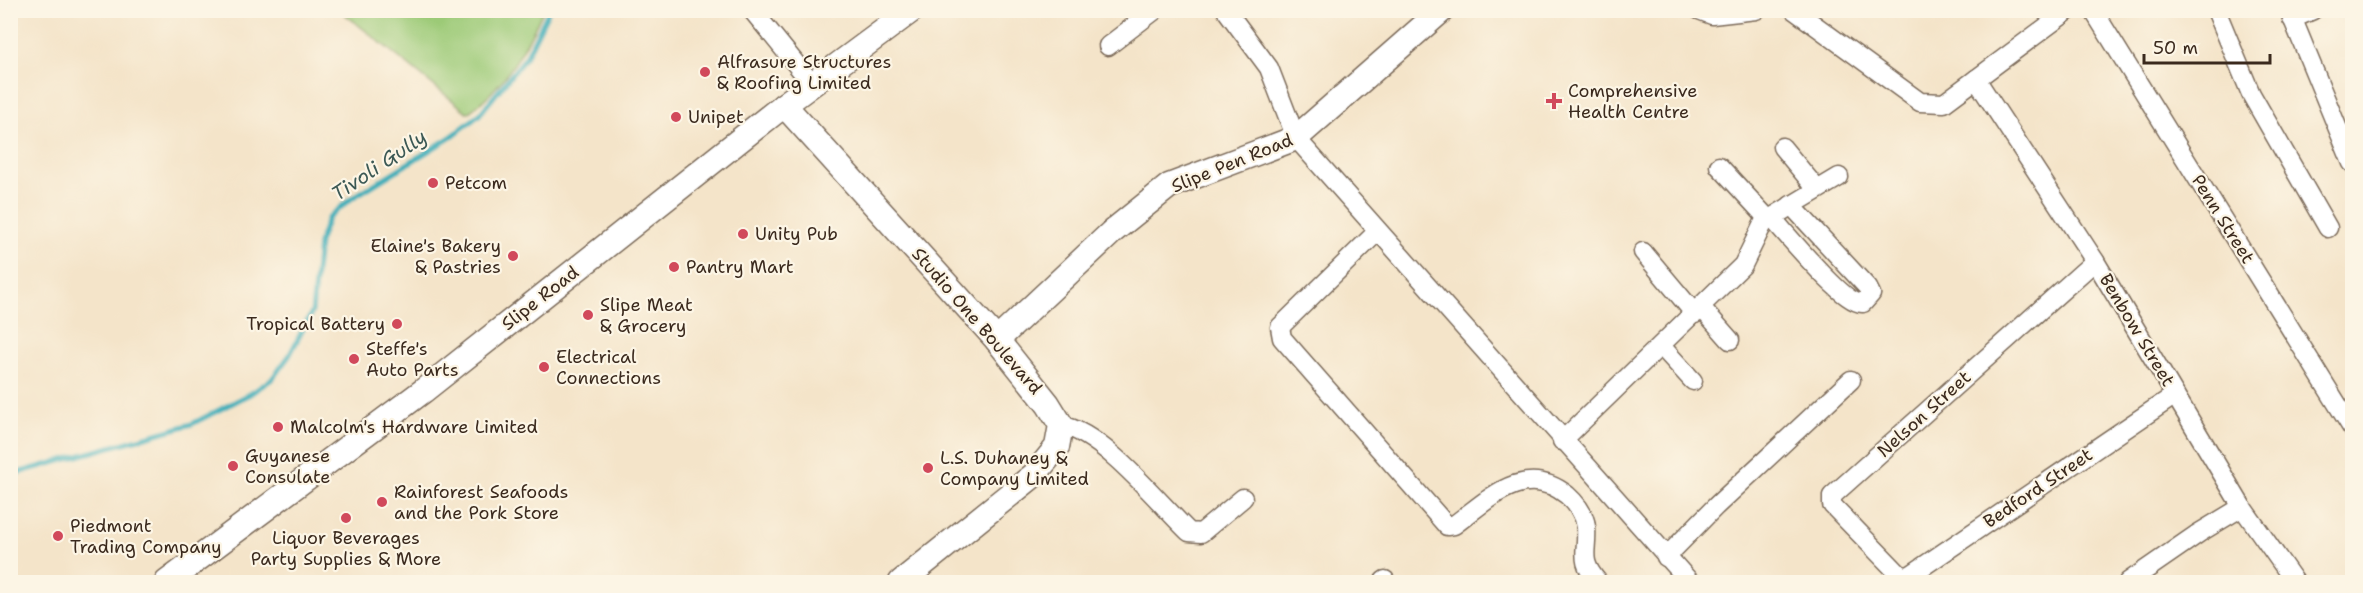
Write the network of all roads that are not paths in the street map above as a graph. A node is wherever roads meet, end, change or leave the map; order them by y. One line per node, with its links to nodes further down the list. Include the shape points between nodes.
1 (752, 10): 16 (street)
2 (1155, 10): 14 (street)
3 (1226, 10): 18 (street, via 1273,75)
4 (1442, 10): 18 (street, Slipe Pen Road)
5 (1699, 10): 6 (street, via 1712,15)
6 (1756, 10)
7 (1794, 10): 15 (street, via 1920,102 1944,103)
8 (2069, 10): 15 (street)
9 (2092, 10): 40 (street, Penn Street)
10 (2216, 10): 26 (street, via 2251,94)
11 (2313, 10): 13 (street)
12 (905, 13): 16 (street, Slipe Road)
13 (2290, 15): 20 (street)
14 (1108, 46)
15 (1976, 79): 30 (street, Benbow Street)
16 (813, 85): 17 (street, Slipe Road)
17 (784, 105): 33 (street, Studio One Boulevard); 49 (street, Slipe Road, via 423,391)
18 (1296, 138): 27 (street); 33 (street, Slipe Pen Road, via 1169,186 1113,231)
19 (1782, 147): 23 (street)
20 (2352, 163)
21 (1719, 166): 25 (street)
22 (1839, 177): 23 (street)
23 (1816, 188): 24 (street)
24 (1791, 205): 25 (street); 29 (street)
25 (1770, 218): 31 (street); 32 (street, via 1764,222 1743,265)
26 (2328, 228)
27 (1377, 232): 41 (street); 44 (street, via 1280,327 1282,338 1447,526 1519,482 1544,482)
28 (1643, 252): 32 (street)
29 (1843, 261): 31 (street); 31 (street, via 1868,288 1869,298 1863,303 1848,299)
30 (2095, 261): 38 (street, Benbow Street); 47 (street, Nelson Street, via 1832,496 1832,505)
31 (1824, 274)
32 (1698, 310): 34 (street); 35 (street)
33 (997, 339): 39 (street, Studio One Boulevard)
34 (1730, 340)
35 (1661, 346): 37 (street); 41 (street)
36 (1851, 380): 46 (street)
37 (1693, 381)
38 (2175, 395): 45 (street, Benbow Street); 47 (street, Bedford Street, via 1909,576)
39 (1060, 425): 43 (street, via 1076,428 1095,440 1189,532 1201,532); 48 (street, via 1057,447 1034,475)
40 (2352, 428)
41 (1562, 441): 42 (street)
42 (1594, 477): 44 (street); 46 (street)
43 (1243, 498)
44 (1572, 500): 50 (street, via 1586,525 1583,561)
45 (2242, 507): 52 (street); 53 (street, Benbow Street)
46 (1666, 557): 51 (street)
47 (1900, 575)
48 (919, 578)
49 (167, 582)
50 (1598, 582)
51 (1690, 582)
52 (2128, 582)
53 (2295, 582)

